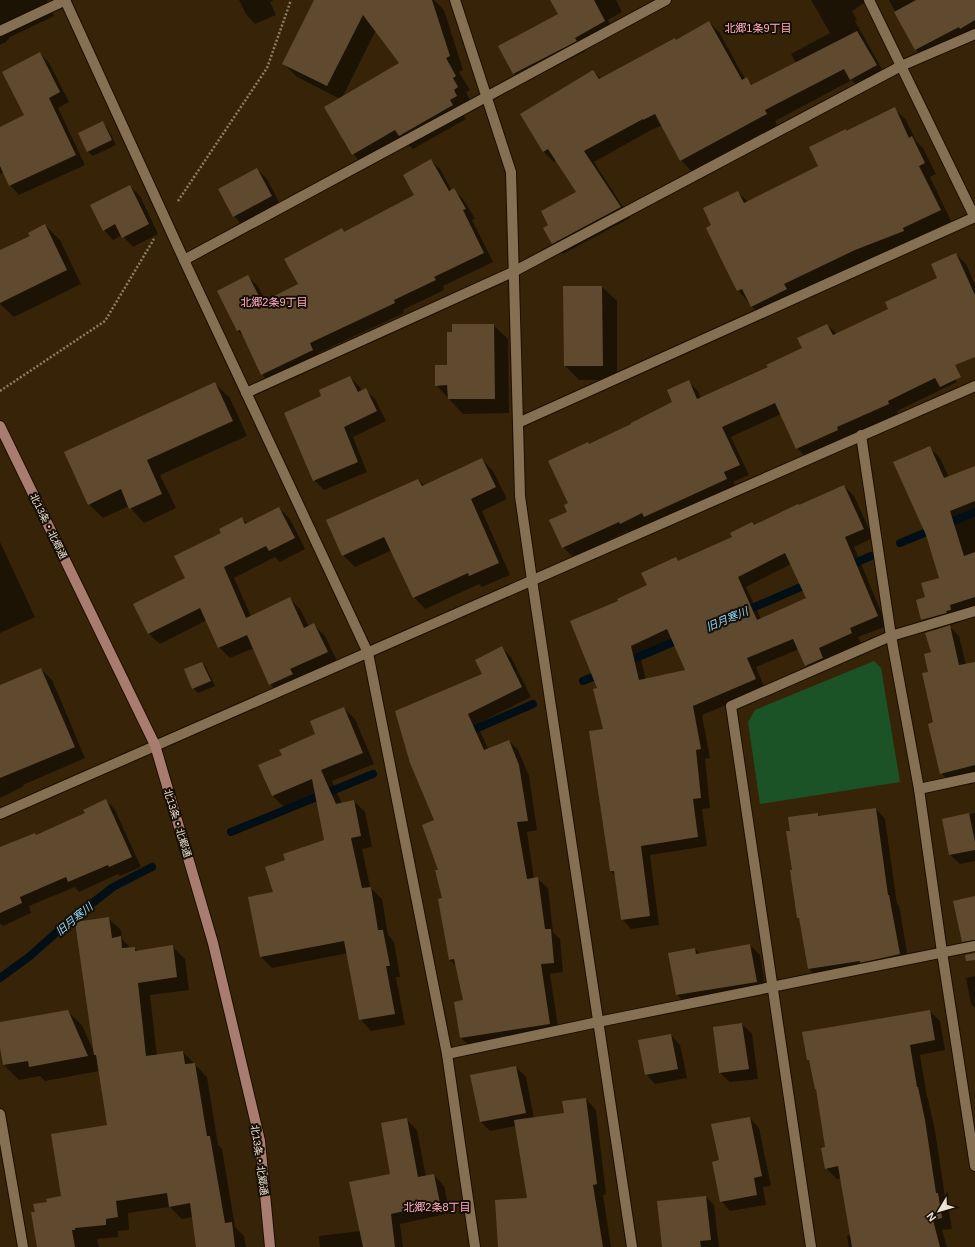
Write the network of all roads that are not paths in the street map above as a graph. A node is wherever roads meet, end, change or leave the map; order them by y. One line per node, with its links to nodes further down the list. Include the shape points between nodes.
1 (66, 0): 5 (street); 10 (street)
2 (455, 0): 8 (street)
3 (666, 0): 8 (street)
4 (869, 0): 7 (street)
5 (0, 31)
6 (975, 34): 7 (street)
7 (901, 66): 9 (street); 11 (street)
8 (487, 96): 10 (street); 11 (street, via 511,172)
9 (975, 217): 14 (street)
10 (184, 260): 13 (street)
11 (513, 272): 13 (street); 14 (street)
12 (975, 386): 16 (street)
13 (246, 393): 20 (street)
14 (518, 423): 17 (street, via 520,496)
15 (0, 426): 21 (main road, 北13条・北郷通)
16 (861, 435): 17 (street); 19 (street)
17 (532, 580): 20 (street); 28 (street)
18 (975, 611): 19 (street)
19 (891, 636): 23 (street); 27 (street, via 731,706)
20 (368, 652): 21 (street); 29 (street)
21 (155, 745): 24 (street); 34 (main road, 北13条・北郷通, via 213,943 260,1142)
22 (975, 777): 23 (street)
23 (919, 789): 26 (street)
24 (0, 814)
25 (975, 946): 26 (street)
26 (942, 952): 27 (street); 31 (street)
27 (772, 987): 28 (street); 37 (street)
28 (598, 1022): 29 (street); 36 (street)
29 (447, 1054): 35 (street)
30 (0, 1114): 33 (street)
31 (973, 1148): 32 (street)
32 (975, 1166)
33 (23, 1247)
34 (270, 1247)
35 (475, 1247)
36 (632, 1247)
37 (811, 1247)

